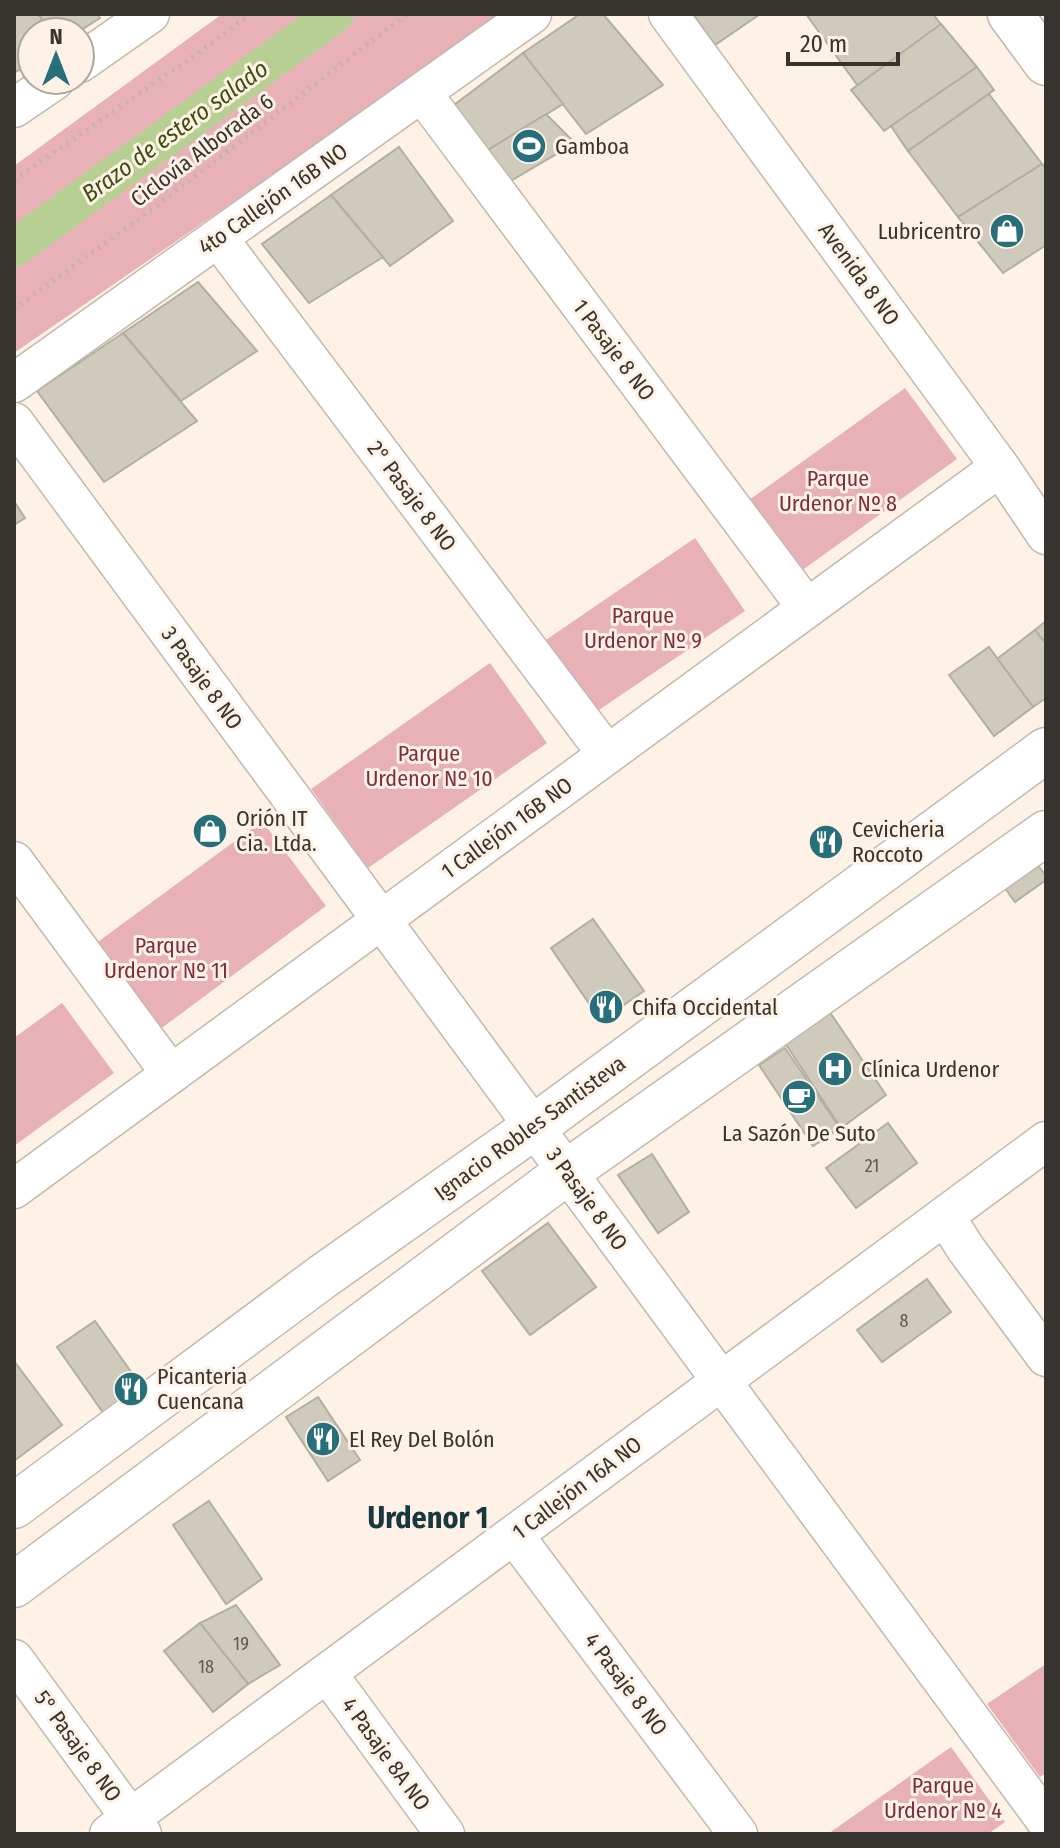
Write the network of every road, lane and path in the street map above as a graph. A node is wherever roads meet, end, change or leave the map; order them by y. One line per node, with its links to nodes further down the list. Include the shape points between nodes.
1 (150, 14): 7 (street)
2 (250, 14): 12 (path)
3 (407, 14): 14 (path, Ciclovía Alborada 6)
4 (532, 14): 9 (street, 4to Callejón 16B NO)
5 (668, 14): 17 (street, Avenida 8 NO)
6 (1010, 14): 8 (street)
7 (96, 52)
8 (1046, 63)
9 (422, 93): 13 (street, 4to Callejón 16B NO); 19 (street, 1 Pasaje 8 NO)
10 (32, 96): 11 (street)
11 (14, 108)
12 (14, 180)
13 (218, 238): 15 (street, 4to Callejón 16B NO); 21 (street, 2° Pasaje 8 NO)
14 (14, 309)
15 (14, 383)
16 (14, 422): 24 (street, 3 Pasaje 8 NO)
17 (1000, 467): 18 (street, Avenida 8 NO); 19 (street, 1 Callejón 16B NO)
18 (1046, 535)
19 (807, 608): 21 (street, 1 Callejón 16B NO)
20 (1046, 750): 26 (street, Ignacio Robles Santisteva)
21 (607, 754): 24 (street, 1 Callejón 16B NO)
22 (1046, 833): 28 (street)
23 (14, 861): 25 (street)
24 (381, 920): 25 (street, 1 Callejón 16B NO); 26 (street, 3 Pasaje 8 NO)
25 (171, 1074): 29 (street, 1 Callejón 16B NO)
26 (534, 1127): 28 (street, 3 Pasaje 8 NO); 33 (street, Ignacio Robles Santisteva)
27 (1046, 1141): 30 (street, 1 Callejón 16A NO)
28 (567, 1172): 32 (street, 3 Pasaje 8 NO); 35 (street)
29 (14, 1189)
30 (945, 1216): 31 (street); 32 (street, 1 Callejón 16A NO)
31 (1046, 1357)
32 (721, 1381): 34 (street, 1 Callejón 16A NO); 38 (street, 3 Pasaje 8 NO)
33 (14, 1506)
34 (514, 1535): 37 (street, 1 Callejón 16A NO); 41 (street, 4 Pasaje 8 NO)
35 (14, 1585)
36 (14, 1659): 39 (street, 5° Pasaje 8 NO)
37 (327, 1673): 39 (street, 1 Callejón 16A NO); 40 (street, 4 Pasaje 8A NO)
38 (1046, 1821)
39 (127, 1829)
40 (445, 1834)
41 (738, 1834)

